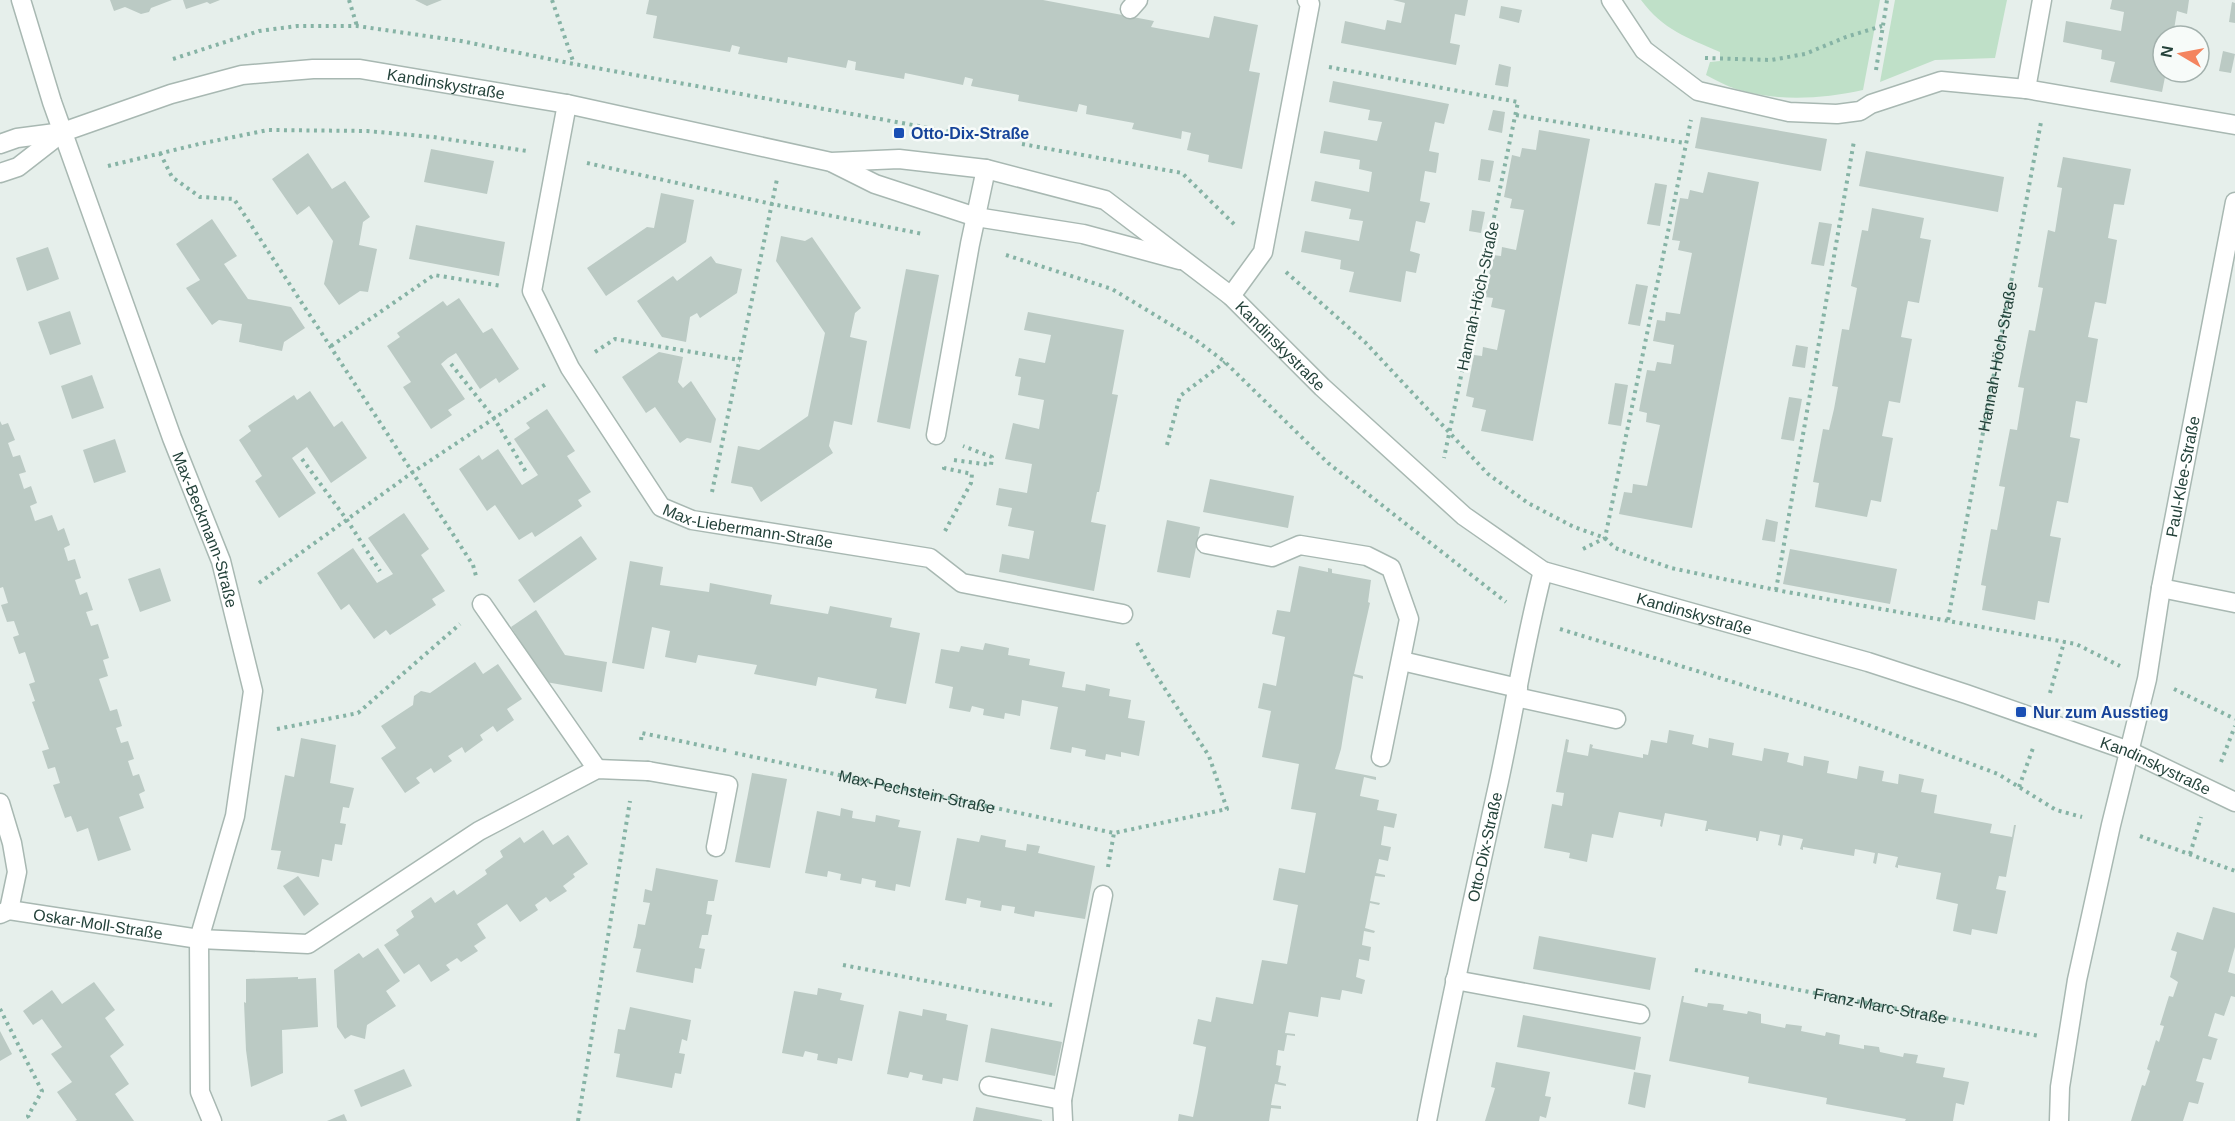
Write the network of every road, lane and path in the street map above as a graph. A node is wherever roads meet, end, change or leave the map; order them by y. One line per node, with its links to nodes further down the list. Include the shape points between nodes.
1 (21, 0): 20 (street, Max-Beckmann-Straße)
2 (349, 0): 8 (path)
3 (552, 0): 12 (path)
4 (1307, 0): 11 (street, Kandinskystraße, via 1310,4)
5 (1611, 0): 14 (street, via 1644,50)
6 (1887, 0): 9 (path)
7 (2042, 0): 13 (street)
8 (357, 26): 10 (path, via 297,26); 12 (path, via 461,41)
9 (1882, 26): 14 (path, via 1805,54 1771,60 1704,58); 17 (path)
10 (224, 41)
11 (1299, 62): 18 (path, Hannah-Höch-Straße, via 1518,102); 36 (street, Kandinskystraße)
12 (574, 64): 21 (path)
13 (2025, 89): 15 (street); 17 (street, via 1941,81)
14 (1698, 91): 17 (street, via 1790,112 1837,114); 22 (path)
15 (2046, 92): 19 (street); 69 (path, Hannah-Höch-Straße)
16 (567, 104): 20 (street, Kandinskystraße, via 360,69 313,69 242,75 171,94); 25 (street, Kandinskystraße); 27 (street, Max-Liebermann-Straße)
17 (1865, 108): 64 (path)
18 (1516, 115): 22 (path); 47 (path, Hannah-Höch-Straße)
19 (2235, 125)
20 (63, 132): 23 (street, Kandinskystraße); 30 (street, Kandinskystraße, via 18,167); 31 (street, Max-Beckmann-Straße)
21 (960, 133)
22 (1684, 143): 58 (path)
23 (0, 144)
24 (1018, 144): 36 (path, via 1182,173)
25 (783, 152): 28 (street, Kandinskystraße); 33 (path)
26 (160, 153): 27 (path, via 268,130 433,136); 31 (path); 41 (path, via 172,177 200,197 234,199)
27 (558, 156): 33 (path); 57 (street, Max-Liebermann-Straße, via 532,291 570,368 661,507)
28 (831, 162): 29 (street, Kandinskystraße, via 900,159); 34 (street, Kandinskystraße, via 875,184)
29 (986, 169): 34 (street); 37 (street, Kandinskystraße, via 1105,200)
30 (0, 173)
31 (79, 174): 65 (street, Max-Beckmann-Straße, via 220,561)
32 (2235, 202): 63 (street, Paul-Klee-Straße)
33 (772, 204): 35 (path); 42 (path)
34 (976, 217): 35 (street); 37 (street, Kandinskystraße, via 1083,234)
35 (970, 244): 43 (path, via 1112,289); 48 (street)
36 (1263, 252): 39 (street, Kandinskystraße); 47 (path, via 1365,342)
37 (1189, 262): 39 (street, Kandinskystraße)
38 (490, 284): 41 (path, via 434,275)
39 (1232, 296): 55 (street, Kandinskystraße, via 1322,387)
40 (615, 339): 42 (path)
41 (331, 345): 53 (path)
42 (740, 360): 57 (path)
43 (1225, 362): 49 (path, via 1180,396); 70 (path, via 1328,463)
44 (451, 364): 46 (path)
45 (554, 378): 46 (path)
46 (494, 418): 53 (path); 54 (path)
47 (1449, 431): 55 (path, Hannah-Höch-Straße); 58 (path, via 1488,474 1528,503)
48 (936, 435): 51 (path, via 992,457 991,465)
49 (1167, 445)
50 (302, 459): 56 (path)
51 (971, 462)
52 (952, 470): 60 (path, via 972,474 971,483)
53 (413, 472): 56 (path); 67 (path, via 473,565)
54 (526, 472)
55 (1438, 491): 62 (street, Kandinskystraße, via 1464,516)
56 (347, 520): 61 (path); 65 (path)
57 (706, 522): 60 (street, Max-Liebermann-Straße)
58 (1605, 538): 62 (path); 64 (path, via 1615,548 1671,568)
59 (1206, 544): 71 (street, via 1272,557 1300,545 1367,556 1391,568 1409,619)
60 (930, 558): 68 (street, Max-Liebermann-Straße, via 962,583)
61 (380, 571)
62 (1543, 571): 70 (street, Otto-Dix-Straße); 77 (street, Kandinskystraße, via 1868,662)
63 (2161, 588): 66 (street); 72 (street, Paul-Klee-Straße)
64 (1776, 590): 69 (path)
65 (231, 603): 76 (street, Max-Beckmann-Straße, via 253,691)
66 (2235, 603)
67 (482, 604): 76 (path, via 358,713); 79 (street)
68 (1123, 614): 80 (path, Max-Pechstein-Straße, via 1148,663 1209,756 1227,809 1114,833 642,733)
69 (1948, 620): 72 (path, via 2076,644)
70 (1530, 621): 73 (street, Otto-Dix-Straße); 83 (path, via 1847,717 1998,774 2056,810)
71 (1402, 661): 73 (street); 78 (street)
72 (2146, 679): 75 (path); 77 (street, Paul-Klee-Straße)
73 (1517, 692): 74 (street); 91 (street, Otto-Dix-Straße)
74 (1616, 719)
75 (2235, 720)
76 (247, 735): 88 (street, Max-Beckmann-Straße, via 235,816)
77 (2129, 751): 81 (street, Kandinskystraße); 83 (street)
78 (1382, 757)
79 (597, 769): 80 (street); 88 (street, via 479,831 308,944)
80 (641, 770): 84 (street, via 728,785); 100 (path)
81 (2235, 802)
82 (0, 804): 87 (street, via 17,872)
83 (2110, 825): 85 (path); 95 (street)
84 (717, 847)
85 (2235, 871)
86 (1102, 895): 93 (street)
87 (4, 912): 88 (street, Oskar-Moll-Straße)
88 (199, 939): 99 (street, Max-Beckmann-Straße, via 200,1092)
89 (843, 965): 93 (path)
90 (1695, 970): 95 (path, Franz-Marc-Straße)
91 (1455, 980): 94 (street); 102 (street, Otto-Dix-Straße)
92 (0, 1009): 98 (path, via 42,1091 28,1116)
93 (1081, 1011): 97 (street)
94 (1640, 1014)
95 (2067, 1041): 103 (street)
96 (989, 1086): 97 (street)
97 (1062, 1100): 101 (street)
98 (31, 1121)
99 (212, 1121)
100 (578, 1121)
101 (1063, 1121)
102 (1427, 1121)
103 (2059, 1121)

